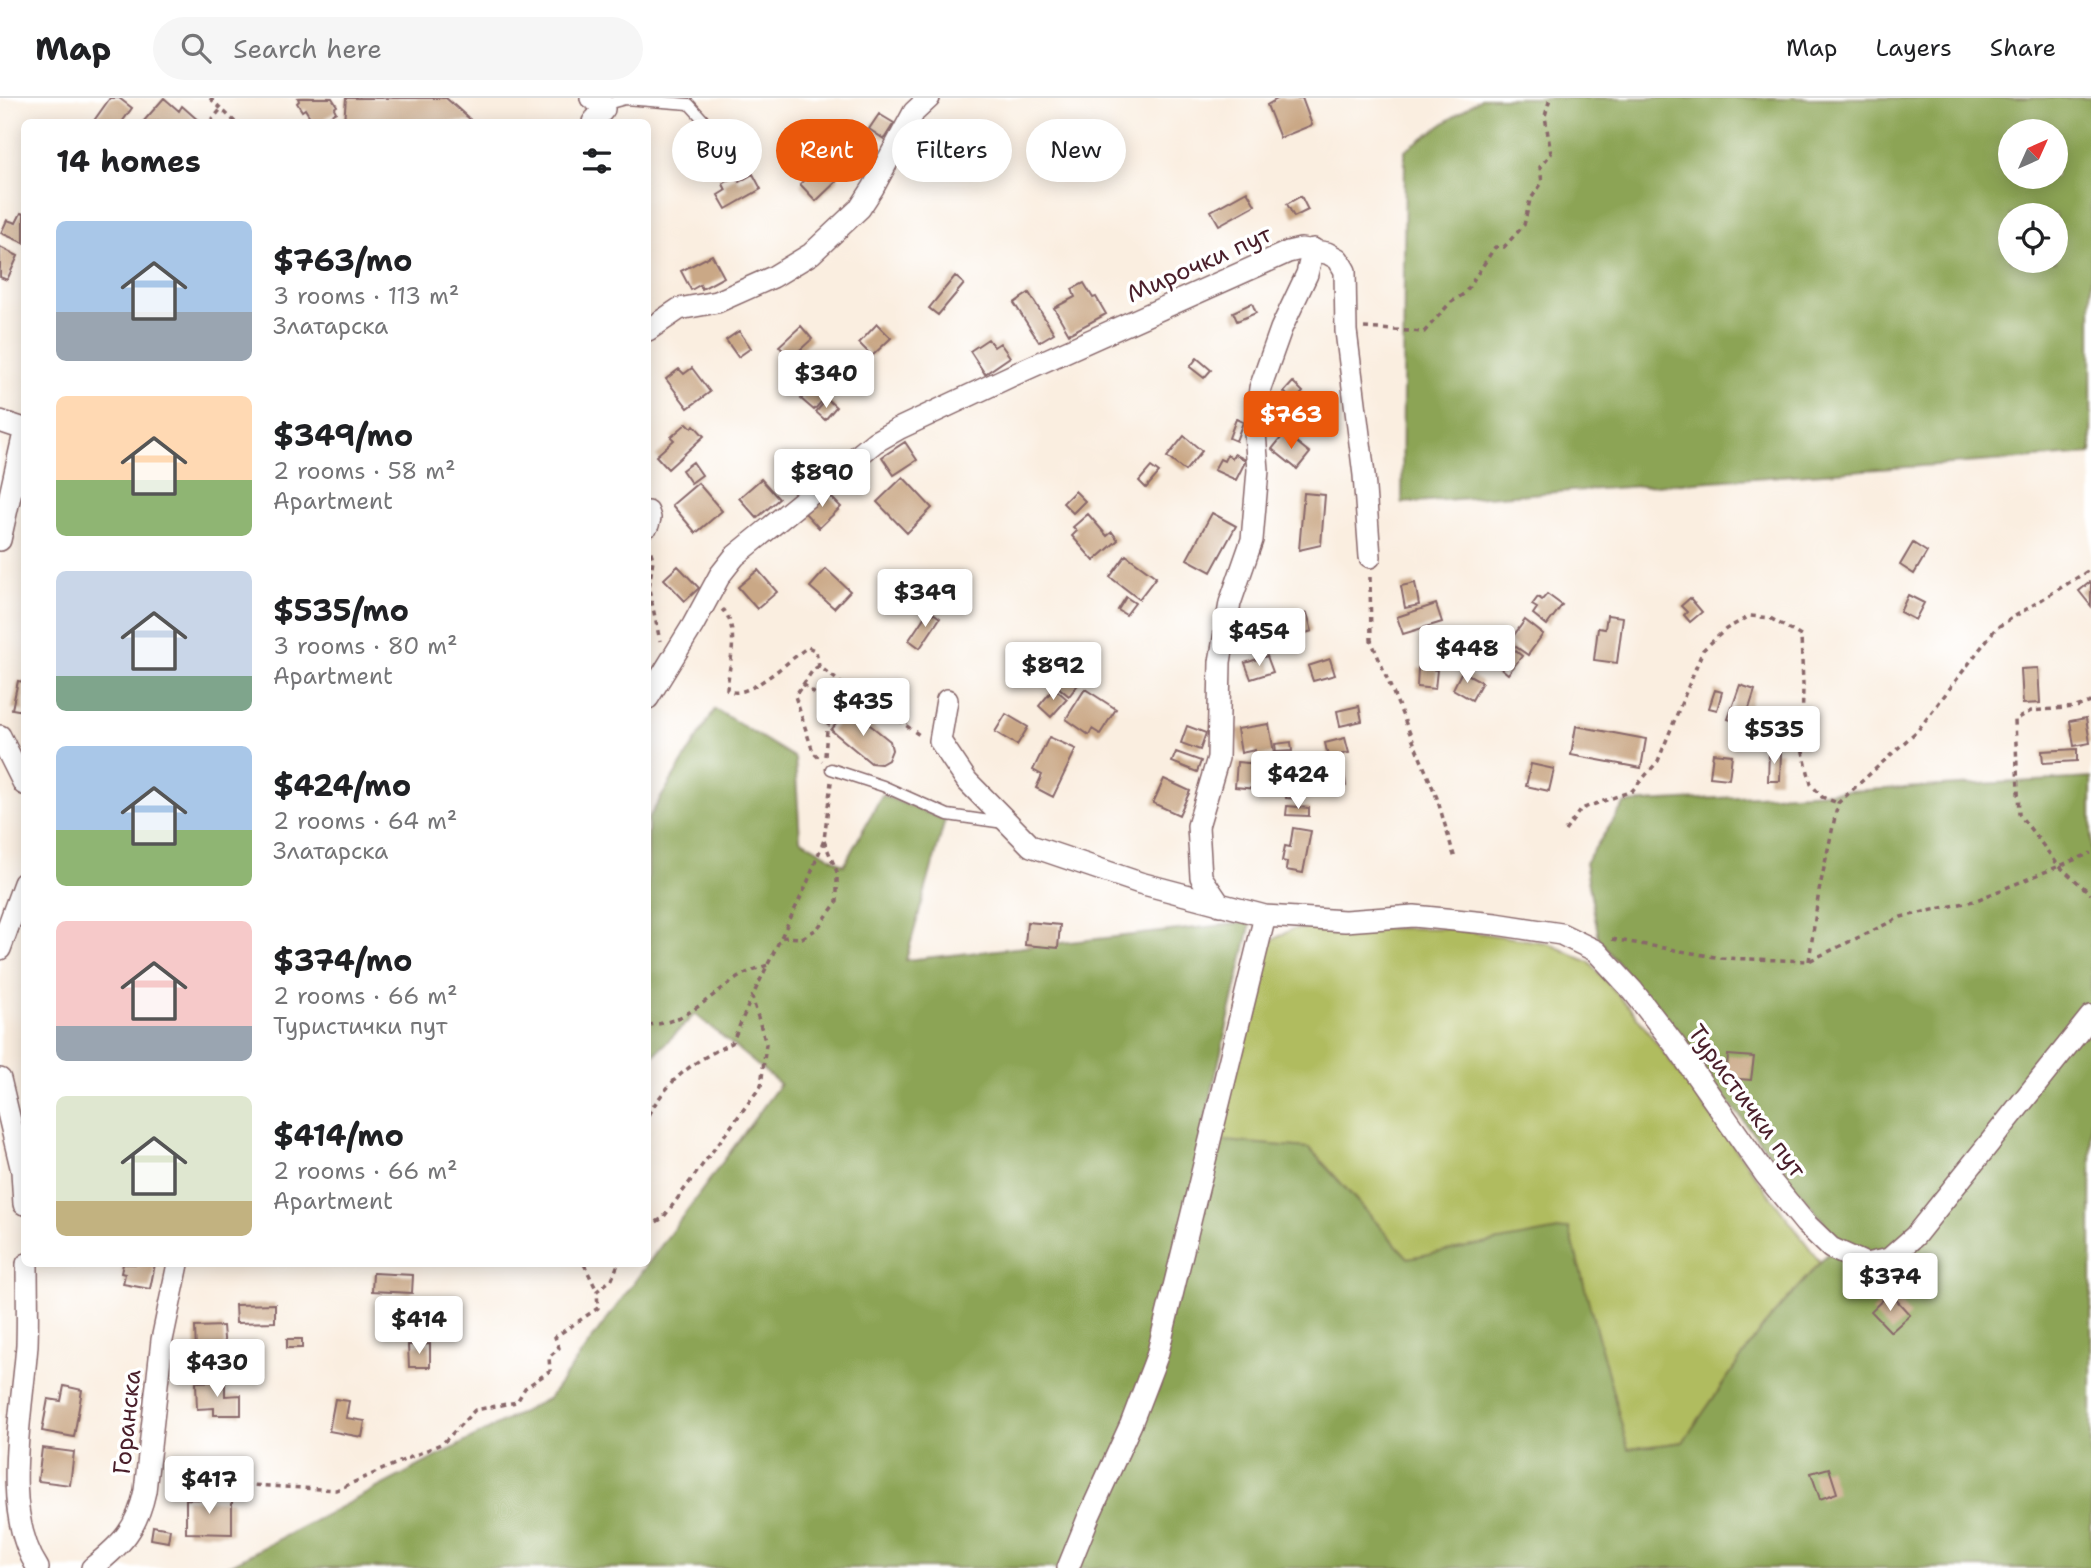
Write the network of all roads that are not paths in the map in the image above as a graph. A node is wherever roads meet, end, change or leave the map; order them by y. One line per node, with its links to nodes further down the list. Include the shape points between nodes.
1 (929, 98): 5 (street, via 914,111 860,208 811,254 717,302 679,309)
2 (596, 108): 3 (lane, via 625,99 689,104)
3 (703, 119)
4 (1313, 249): 10 (street, via 1338,259 1345,271 1346,331); 11 (street, Мирочки пут, via 1276,257 875,442 735,556); 18 (street, via 1260,388 1252,540 1230,603 1220,662 1218,758 1198,826 1201,877)
5 (651, 328)
6 (0, 421): 7 (street)
7 (21, 430)
8 (21, 445): 9 (street)
9 (0, 540)
10 (1370, 557)
11 (651, 693)
12 (947, 699): 16 (street, Туристички пут, via 940,741 967,780)
13 (0, 736): 15 (street)
14 (831, 769): 16 (lane, via 948,815)
15 (21, 778)
16 (1008, 823): 18 (street, Туристички пут, via 1031,846)
17 (21, 891): 20 (street)
18 (1220, 905): 19 (street, Туристички пут)
19 (1265, 916): 21 (street, Туристички пут, via 1345,921 1414,916 1496,924 1562,934 1595,951 1675,1045 1805,1223 1831,1248 1866,1265 1889,1259 1915,1236); 28 (street, via 1157,1356)
20 (0, 949)
21 (2091, 1016)
22 (0, 1079): 23 (street)
23 (21, 1167)
24 (27, 1267): 26 (street, via 27,1345 10,1465 9,1508 21,1548)
25 (177, 1267): 27 (street, Горанска, via 162,1340 141,1511 129,1534)
26 (38, 1568)
27 (92, 1568)
28 (1068, 1568)

